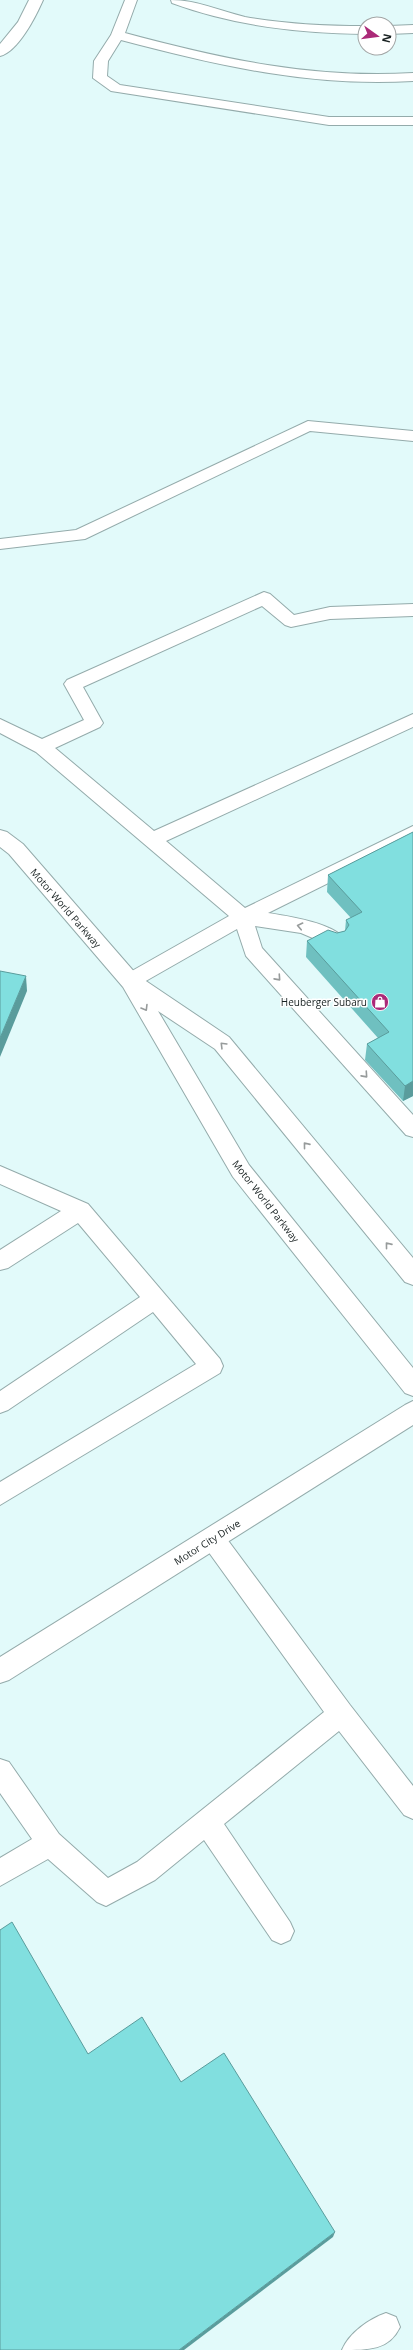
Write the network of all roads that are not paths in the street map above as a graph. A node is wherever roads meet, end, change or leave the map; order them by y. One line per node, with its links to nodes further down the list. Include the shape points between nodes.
1 (36, 0): 8 (street, via 29,17)
2 (131, 0): 7 (lane)
3 (177, 0): 5 (lane, via 229,17 278,26 313,30)
4 (413, 29): 6 (lane)
5 (357, 30)
6 (397, 30)
7 (118, 35): 9 (lane, via 200,58 261,70 328,78); 10 (lane, via 101,61 100,78 116,88 329,121)
8 (0, 52)
9 (413, 77)
10 (413, 121)
11 (413, 436): 12 (lane, via 308,426 79,535)
12 (0, 544)
13 (413, 610): 16 (lane, via 330,613 291,621 264,598 73,684 94,723)
14 (413, 720): 19 (lane)
15 (0, 725): 16 (lane)
16 (42, 747): 19 (lane)
17 (413, 833): 20 (lane)
18 (0, 837): 22 (street, Motor World Parkway, via 16,849)
19 (152, 840): 20 (lane)
20 (243, 917): 21 (lane, one-way to 20, via 304,926); 22 (lane); 23 (lane, one-way to 23, via 253,951)
21 (336, 941)
22 (130, 981): 27 (street, Motor World Parkway, one-way to 22, via 222,1042); 29 (street, Motor World Parkway, one-way to 29, via 241,1171)
23 (413, 1129)
24 (0, 1174): 25 (lane)
25 (80, 1210): 26 (lane); 28 (lane)
26 (0, 1261)
27 (413, 1276)
28 (155, 1299): 30 (lane); 32 (lane, via 212,1366)
29 (413, 1386)
30 (0, 1403)
31 (413, 1412): 33 (street, Motor City Drive)
32 (0, 1494)
33 (213, 1539): 34 (street, Motor City Drive); 35 (lane)
34 (1, 1668)
35 (341, 1714): 37 (lane); 38 (lane)
36 (0, 1771): 39 (lane)
37 (413, 1806)
38 (207, 1822): 39 (lane, via 146,1872 106,1893); 41 (lane)
39 (50, 1843): 40 (lane)
40 (0, 1874)
41 (281, 1931)
42 (386, 2327): 43 (lane)
43 (357, 2350)

